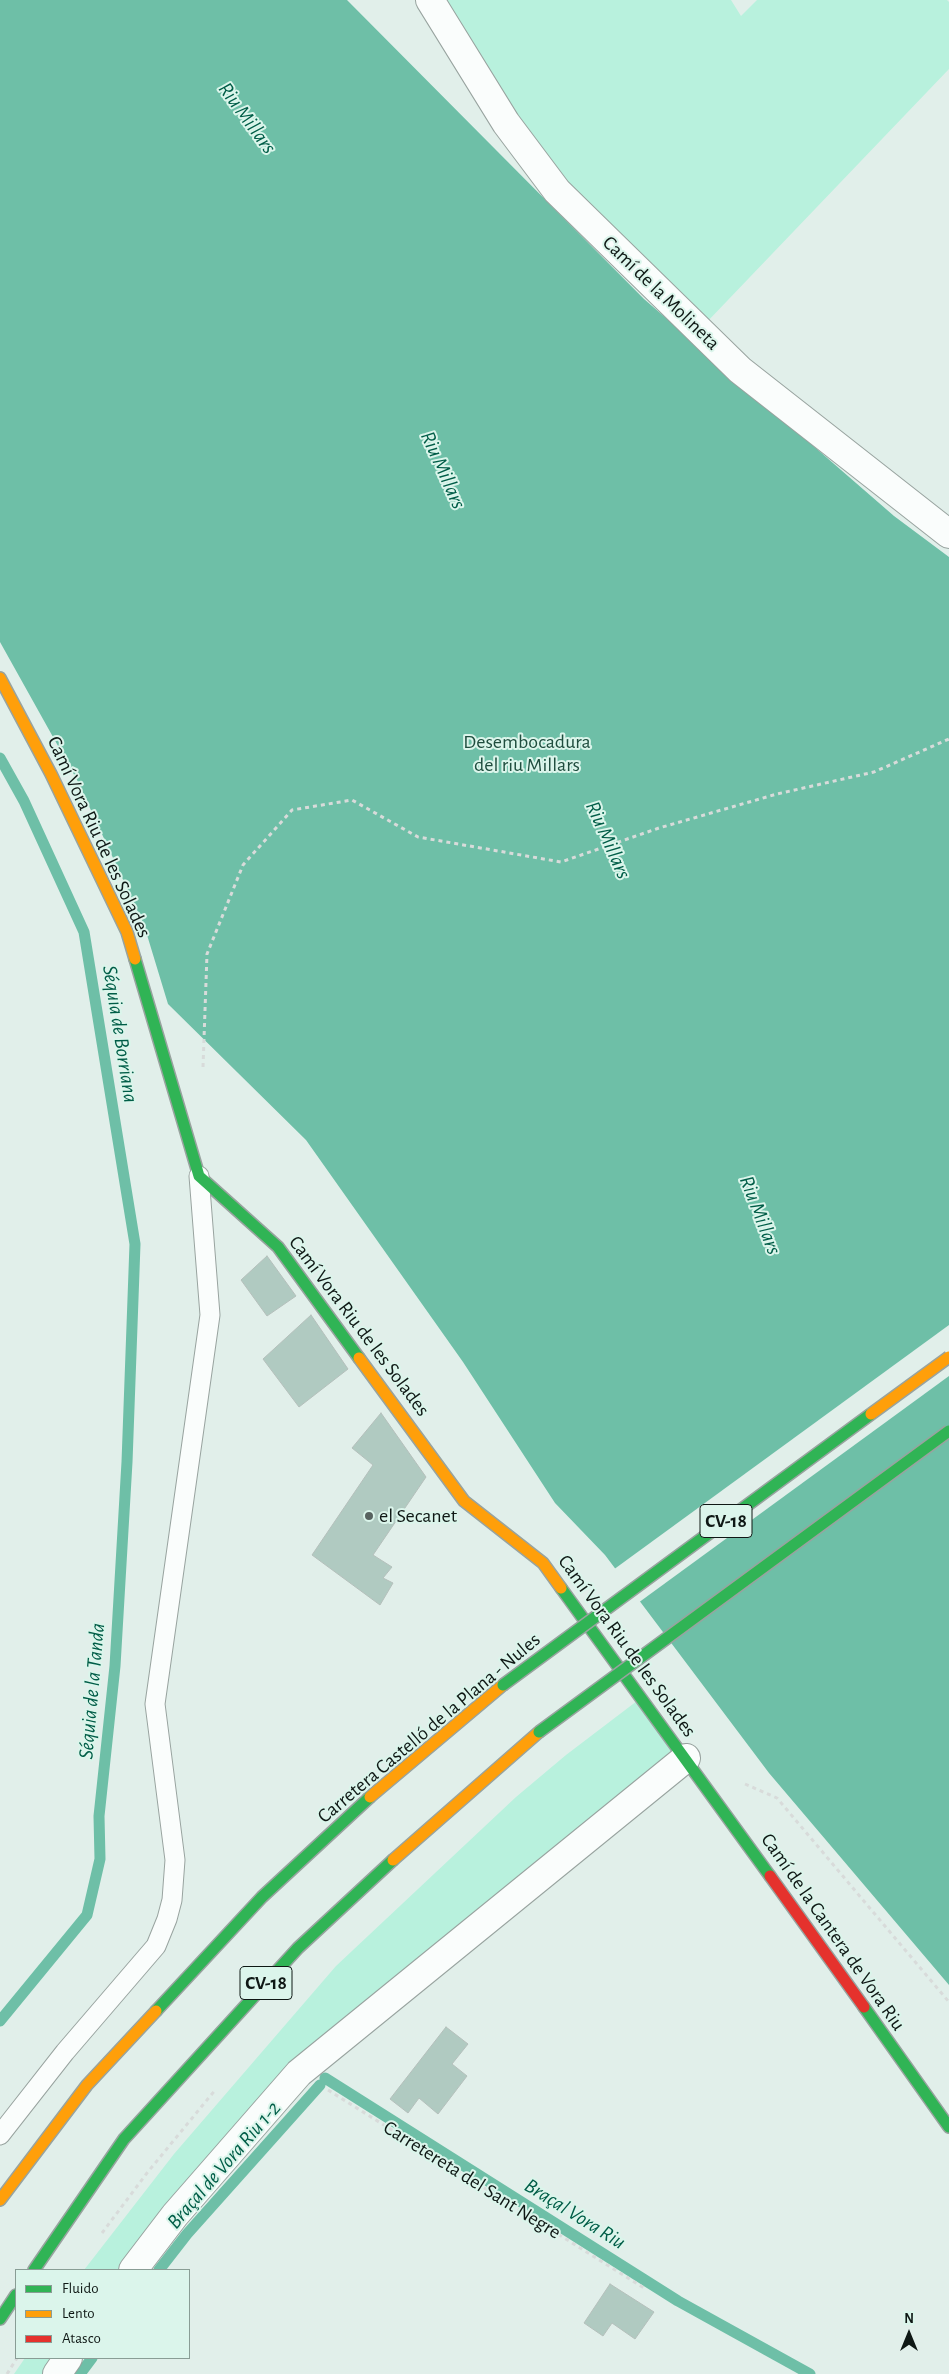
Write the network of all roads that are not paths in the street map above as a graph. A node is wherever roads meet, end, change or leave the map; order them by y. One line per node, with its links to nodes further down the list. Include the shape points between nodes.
1 (430, 0): 2 (street, Camí de la Molineta, via 506,123 557,191 740,370)
2 (949, 534)
3 (0, 678): 4 (main road, Camí Vora Riu de les Solades, via 51,774 127,932)
4 (199, 1176): 7 (main road, Camí Vora Riu de les Solades, via 278,1247 464,1501 543,1563); 9 (lane, via 210,1314 155,1704 175,1860 172,1900 156,1946 65,2052)
5 (949, 1357): 10 (main road, Carretera Castelló de la Plana - Nules / CV-18, bridge, via 503,1686 370,1797 262,1897 86,2085)
6 (949, 1431): 11 (main road, CV-18, bridge, via 539,1732 418,1837 298,1948 124,2139)
7 (686, 1758): 8 (main road, Camí de la Cantera de Vora Riu); 12 (street, via 299,2073 175,2215)
8 (949, 2127)
9 (0, 2135)
10 (0, 2200)
11 (35, 2269)
12 (134, 2269)
13 (15, 2297): 14 (main road)
14 (0, 2319)
15 (67, 2359): 16 (street)
16 (57, 2374)

